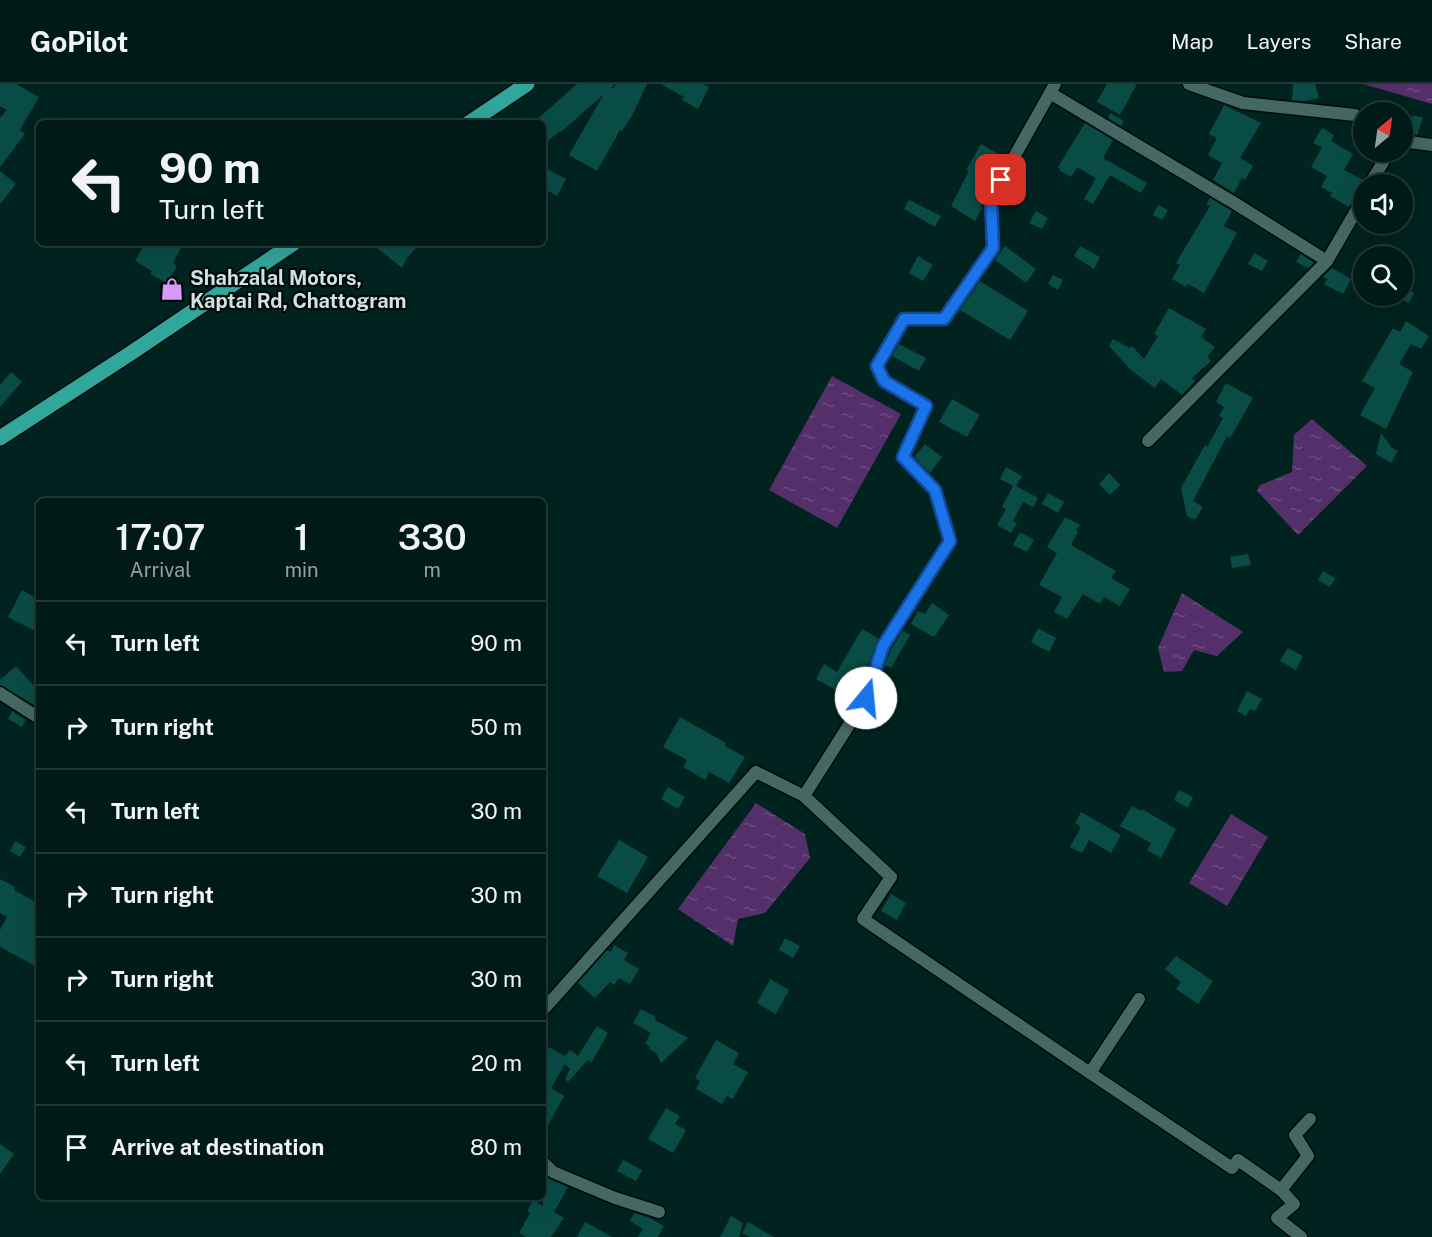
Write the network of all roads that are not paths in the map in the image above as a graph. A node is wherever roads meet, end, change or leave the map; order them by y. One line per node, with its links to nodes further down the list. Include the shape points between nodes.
1 (526, 84): 5 (main road)
2 (1189, 84): 4 (street, via 1243,103)
3 (1053, 89): 10 (street); 15 (street, via 991,198 993,248 944,319 904,319 877,366 884,381 926,406 903,457 935,490 950,541 883,646 866,698)
4 (1353, 115)
5 (473, 120)
6 (1413, 143): 7 (street)
7 (1432, 146)
8 (1353, 216): 10 (street)
9 (290, 246): 11 (main road)
10 (1327, 261): 12 (street)
11 (0, 438)
12 (1148, 441)
13 (0, 693): 14 (street)
14 (36, 716)
15 (804, 795): 17 (street, via 756,772); 18 (street, via 891,877 863,919)
16 (1139, 999): 18 (street)
17 (546, 1007)
18 (1090, 1073): 21 (street, via 1232,1168 1238,1160)
19 (1310, 1119): 21 (street, via 1295,1135 1308,1156)
20 (546, 1165): 22 (street, via 553,1172 615,1198)
21 (1281, 1190): 23 (street, via 1294,1204 1277,1218)
22 (659, 1212)
23 (1301, 1237)

